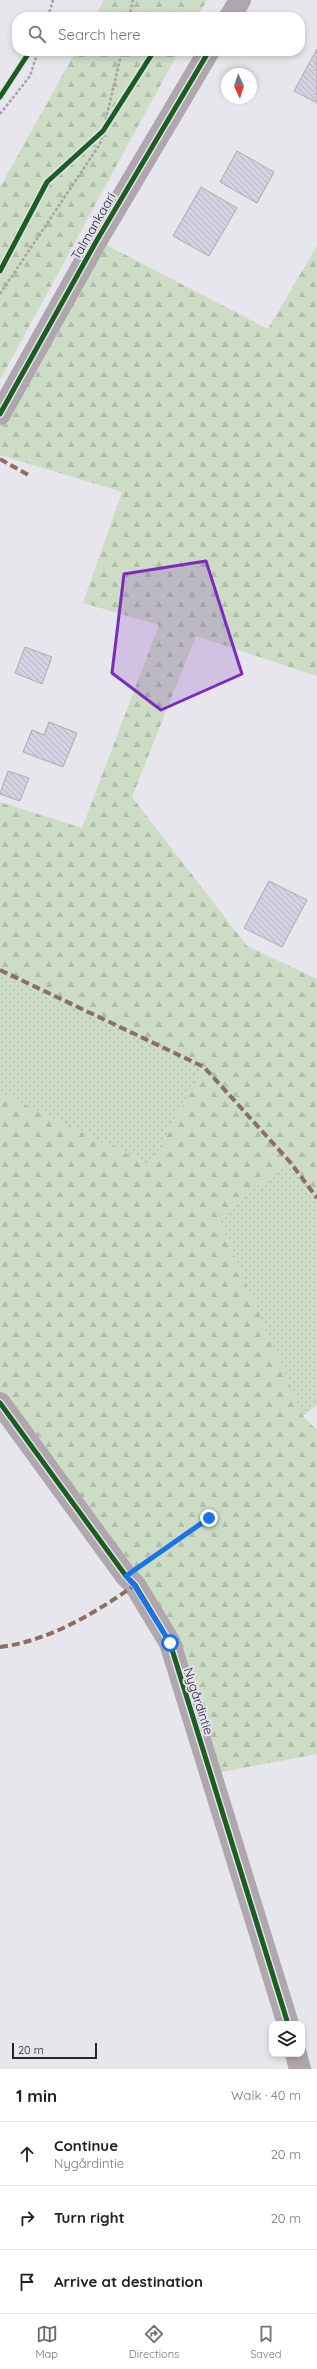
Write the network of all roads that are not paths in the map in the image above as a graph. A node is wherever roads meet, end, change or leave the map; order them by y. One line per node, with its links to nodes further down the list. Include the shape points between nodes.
1 (240, 0): 2 (street)
2 (233, 12)
3 (206, 56): 4 (street, Talmankaari, via 97,240)
4 (0, 414)
5 (0, 1402): 6 (street, Nygårdintie, via 134,1585 170,1643)
6 (287, 2021)
7 (297, 2057): 8 (street)
8 (300, 2069)

